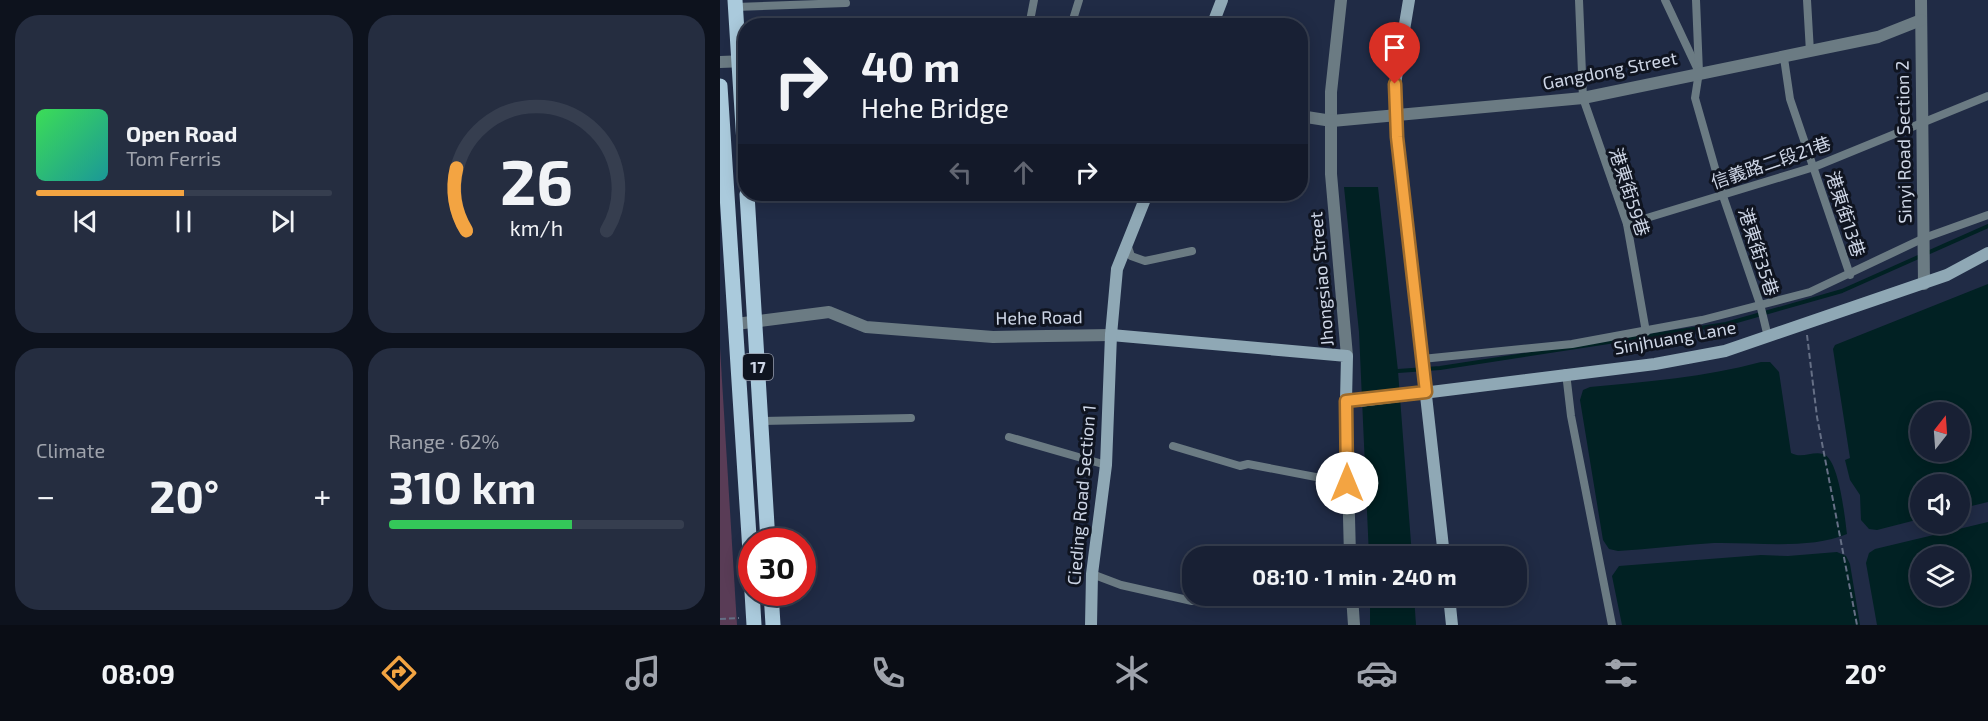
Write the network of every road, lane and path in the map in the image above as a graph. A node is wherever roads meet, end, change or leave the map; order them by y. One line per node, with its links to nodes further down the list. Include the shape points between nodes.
1 (1034, 0): 13 (lane)
2 (1079, 0): 14 (lane)
3 (1222, 0): 15 (street)
4 (1341, 0): 28 (street, Jhongsiao Street, via 1330,92)
5 (1409, 0): 26 (street, via 1395,84)
6 (1579, 0): 25 (lane, 港東街59巷)
7 (1665, 0): 22 (lane)
8 (1696, 0): 22 (lane, 港東街35巷)
9 (1807, 0): 18 (lane)
10 (1921, 0): 16 (street, Sinyi Road Section 2)
11 (846, 3): 12 (lane)
12 (736, 4): 17 (main road)
13 (1031, 18)
14 (1073, 18)
15 (1215, 18)
16 (1921, 20): 18 (street, Gangdong Street, via 1878,37); 29 (street, Sinyi Road Section 2)
17 (738, 23)
18 (1810, 52): 19 (street, Gangdong Street)
19 (1784, 58): 22 (street, Gangdong Street); 30 (lane, 港東街13巷, via 1790,99)
20 (738, 61): 21 (street)
21 (720, 62)
22 (1699, 72): 25 (street, Gangdong Street); 31 (lane, 港東街35巷, via 1695,98)
23 (720, 86): 44 (main road, 17)
24 (1988, 96): 29 (lane, 信義路二段21巷)
25 (1583, 98): 26 (street, Gangdong Street); 35 (lane, 港東街59巷)
26 (1396, 116): 28 (street, Gangdong Street); 50 (street)
27 (1308, 117): 28 (street, Gangdong Street)
28 (1332, 121): 49 (street, Jhongsiao Street, via 1331,174)
29 (1921, 122): 30 (lane, 信義路二段21巷); 36 (street, Sinyi Road Section 2)
30 (1814, 167): 31 (lane, 信義路二段21巷); 40 (lane, 港東街13巷)
31 (1724, 196): 35 (lane, 信義路二段21巷); 42 (lane, 港東街35巷)
32 (747, 201): 43 (main road, 17)
33 (1144, 201): 37 (street, Cieding Road Section 1)
34 (1988, 214): 36 (lane)
35 (1627, 224): 46 (lane, 港東街59巷)
36 (1924, 238): 40 (lane); 41 (street, Sinyi Road Section 2)
37 (1127, 244): 38 (lane, via 1131,256 1145,261); 47 (street, Cieding Road Section 1, via 1117,269)
38 (1192, 251)
39 (1988, 253): 41 (street, Sinjhuang Lane)
40 (1850, 275): 42 (lane, via 1810,292)
41 (1924, 284): 45 (street, Sinjhuang Lane)
42 (1760, 304): 46 (lane); 48 (lane, 港東街35巷)
43 (756, 322): 44 (street, Hehe Road); 47 (street, Hehe Road, via 829,312 855,324 888,329 993,337); 55 (main road, 17)
44 (736, 324): 60 (main road, 17)
45 (1805, 325): 48 (street, Sinjhuang Lane); 76 (path, via 1817,417)
46 (1646, 332): 50 (lane)
47 (1111, 335): 49 (street, Hehe Road); 58 (street, Cieding Road Section 1)
48 (1768, 337): 51 (street, Sinjhuang Lane, via 1725,351)
49 (1347, 356): 53 (street, Jhongsiao Street)
50 (1422, 361): 52 (street)
51 (1566, 373): 52 (street, Sinjhuang Lane); 75 (lane)
52 (1426, 392): 53 (street, Sinjhuang Lane); 63 (street)
53 (1353, 401): 59 (street, Jhongsiao Street)
54 (911, 418): 55 (lane)
55 (761, 421): 61 (main road, 17)
56 (1009, 437): 58 (lane)
57 (1173, 446): 59 (lane, via 1240,466 1248,464)
58 (1106, 465): 64 (street, Cieding Road Section 1)
59 (1347, 483): 62 (street, Jhongsiao Street)
60 (749, 528)
61 (767, 528)
62 (1350, 546)
63 (1443, 546)
64 (1092, 574): 65 (lane); 72 (street, Cieding Road Section 1)
65 (1182, 599)
66 (773, 606): 71 (main road)
67 (1353, 606): 73 (street)
68 (1450, 606): 74 (street)
69 (720, 619): 70 (path)
70 (754, 620): 71 (lane)
71 (775, 623)
72 (1092, 625)
73 (1354, 625)
74 (1452, 625)
75 (1612, 625)
76 (1857, 625)

